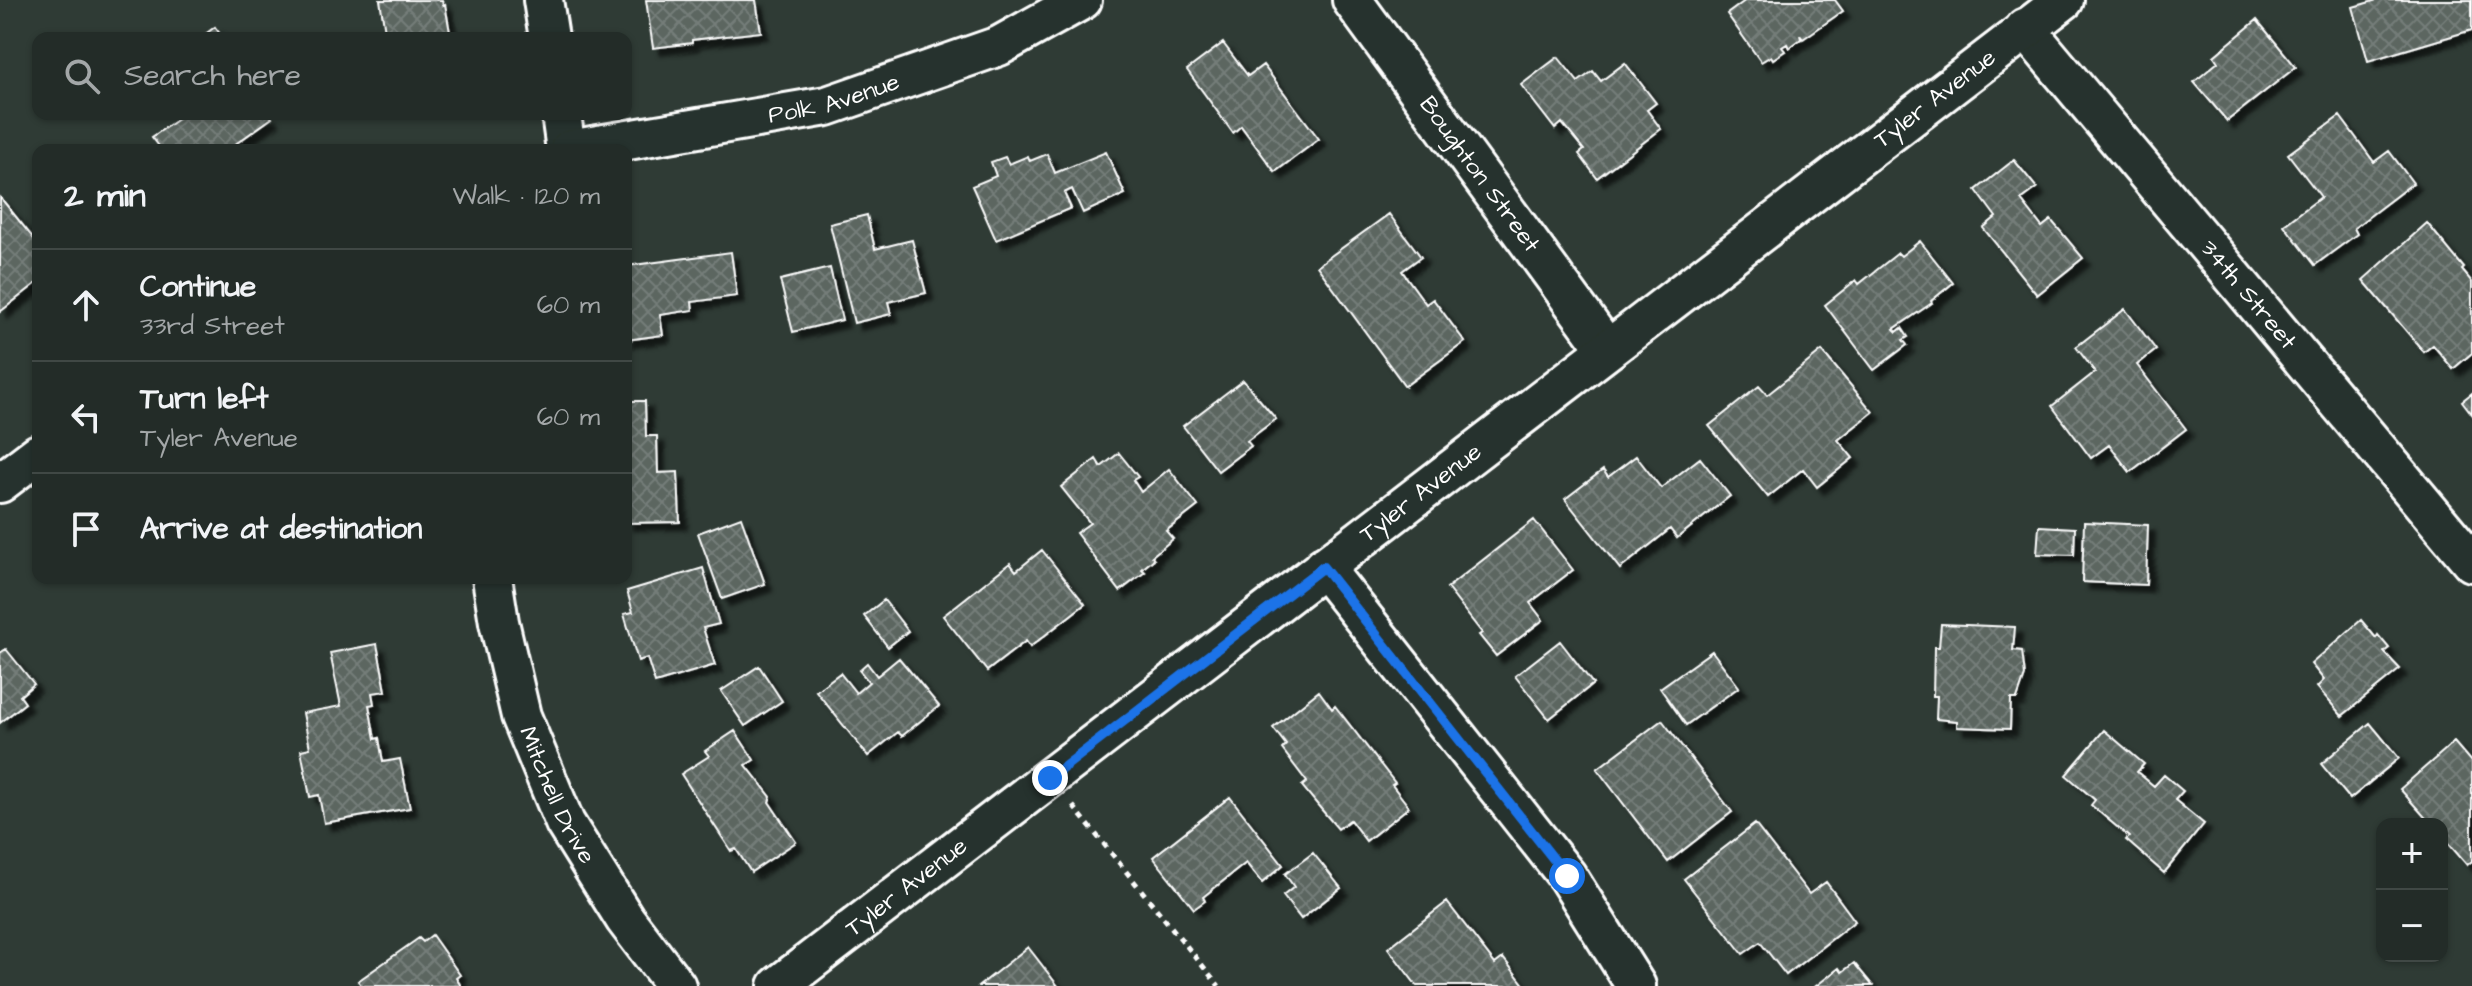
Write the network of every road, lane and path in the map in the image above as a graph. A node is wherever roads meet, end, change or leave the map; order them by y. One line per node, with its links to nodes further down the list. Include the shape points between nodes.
1 (543, 0): 6 (street)
2 (1082, 0): 9 (street, Polk Avenue, via 999,46 827,106)
3 (1352, 0): 10 (street, Boughton Street)
4 (2064, 0): 5 (street, Tyler Avenue)
5 (2025, 28): 10 (street, Tyler Avenue); 13 (street, 34th Street)
6 (548, 32)
7 (562, 120): 8 (street)
8 (567, 144)
9 (603, 144)
10 (1607, 349): 14 (street, Tyler Avenue)
11 (32, 459): 12 (street)
12 (0, 483)
13 (2472, 562)
14 (1323, 567): 16 (street, Tyler Avenue); 20 (street, via 1567,876)
15 (493, 584): 17 (street, Mitchell Drive, via 521,716 565,823 625,919)
16 (1050, 778): 18 (street, Tyler Avenue); 19 (path)
17 (676, 986)
18 (778, 986)
19 (1219, 986)
20 (1636, 986)

